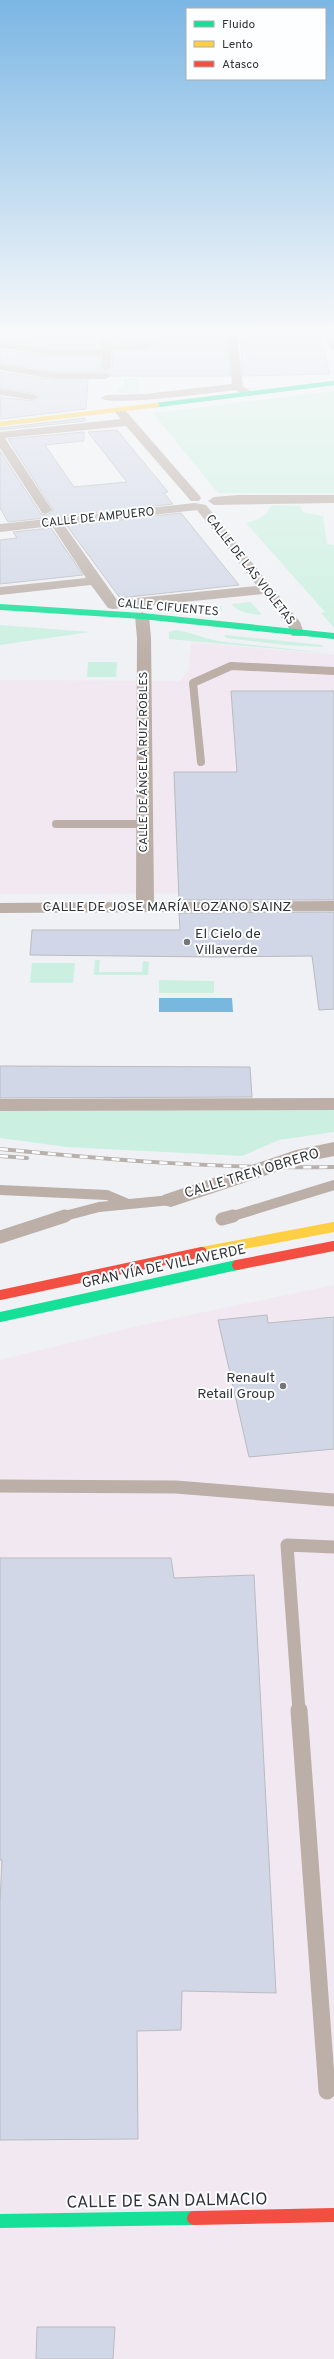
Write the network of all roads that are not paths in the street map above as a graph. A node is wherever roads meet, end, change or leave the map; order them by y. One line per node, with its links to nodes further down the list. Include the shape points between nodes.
1 (3, 443): 7 (street)
2 (145, 443): 4 (street, CALLE DE LAS VIOLETAS)
3 (334, 499): 4 (street, via 214,501 208,498)
4 (195, 503): 5 (street, CALLE DE AMPUERO, via 167,498); 9 (street, CALLE DE AMPUERO); 12 (street, CALLE DE LAS VIOLETAS)
5 (105, 504)
6 (60, 508): 7 (street, CALLE DE AMPUERO)
7 (46, 510): 8 (street, CALLE DE AMPUERO)
8 (31, 511)
9 (56, 522): 10 (street, CALLE DE AMPUERO); 11 (street)
10 (0, 528)
11 (95, 581): 12 (street, via 113,605); 13 (street)
12 (267, 589): 16 (street, CALLE DE LAS VIOLETAS, via 295,625)
13 (0, 591)
14 (0, 607): 15 (street, CALLE CIFUENTES)
15 (142, 616): 16 (street, CALLE CIFUENTES); 21 (street, CALLE DE ÁNGELA RUIZ ROBLES)
16 (297, 633): 17 (street, CALLE CIFUENTES)
17 (334, 636)
18 (334, 671): 19 (lane, via 231,666 194,683)
19 (201, 762)
20 (56, 824): 21 (lane)
21 (144, 824): 23 (street, CALLE DE ÁNGELA RUIZ ROBLES)
22 (334, 906): 23 (street, CALLE DE JOSE MARÍA LOZANO SAINZ)
23 (145, 907): 24 (street, CALLE DE JOSE MARÍA LOZANO SAINZ)
24 (0, 908)
25 (334, 1104): 26 (street)
26 (0, 1105)
27 (334, 1149): 30 (street, CALLE TREN OBRERO, via 281,1162)
28 (334, 1185): 32 (lane)
29 (0, 1190): 31 (lane, via 107,1195)
30 (171, 1200): 31 (lane)
31 (128, 1204): 34 (lane, via 99,1207 63,1216)
32 (222, 1219)
33 (334, 1227): 36 (street, GRAN VÍA DE VILLAVERDE, via 178,1256)
34 (0, 1237)
35 (334, 1246): 37 (street, GRAN VÍA DE VILLAVERDE, via 177,1277)
36 (0, 1295)
37 (0, 1317)
38 (0, 1486): 39 (lane, via 176,1487)
39 (334, 1500)
40 (334, 1547): 41 (lane, via 287,1545)
41 (327, 2091)
42 (334, 2215): 43 (street, CALLE DE SAN DALMACIO)
43 (0, 2221)

